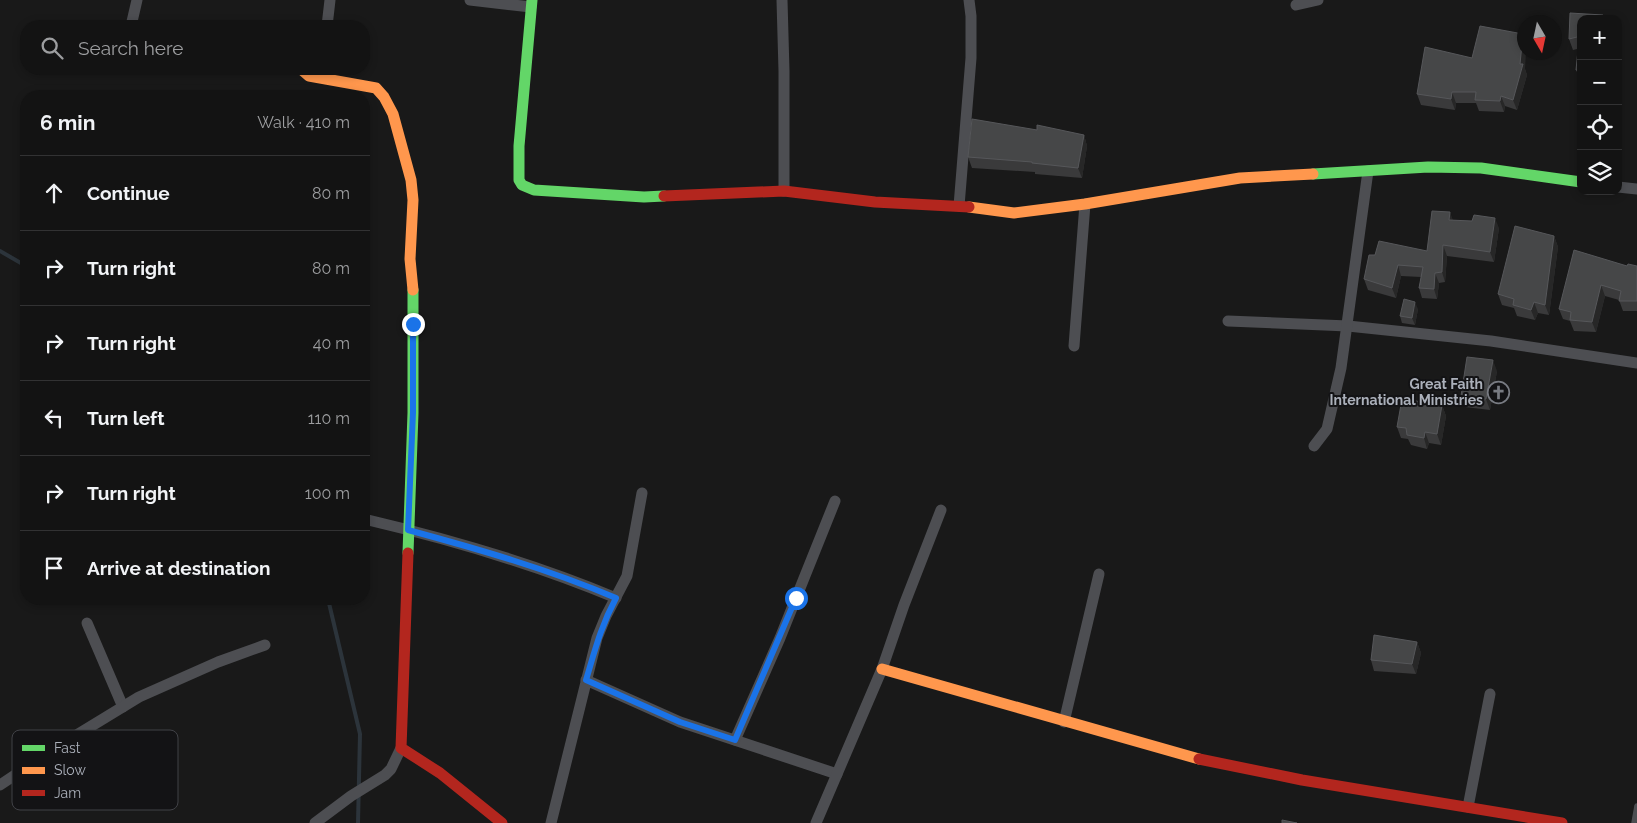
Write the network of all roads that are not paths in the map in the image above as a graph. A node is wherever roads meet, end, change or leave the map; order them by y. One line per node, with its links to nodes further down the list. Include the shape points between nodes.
1 (137, 0): 9 (street)
2 (330, 0): 10 (street)
3 (470, 0): 7 (street)
4 (782, 0): 16 (street)
5 (969, 0): 18 (street, via 970,58)
6 (1318, 0): 8 (street)
7 (532, 4): 16 (street, via 519,146 519,180 522,186 534,190 644,197)
8 (1296, 5)
9 (132, 20)
10 (328, 20)
11 (308, 75): 28 (street, via 376,88 393,114 411,180 413,412)
12 (1368, 171): 13 (street, via 1481,168); 17 (street, via 1240,178); 20 (street)
13 (1577, 181)
14 (1622, 187): 15 (street)
15 (1637, 189)
16 (784, 191): 18 (street, via 875,202)
17 (1085, 204): 18 (street, via 1014,213); 21 (street)
18 (959, 206)
19 (1228, 321): 20 (street)
20 (1348, 326): 22 (street, via 1490,341); 23 (street, via 1327,429)
21 (1074, 346)
22 (1637, 363)
23 (1314, 446)
24 (642, 493): 30 (street, via 627,576)
25 (834, 501): 39 (street, via 780,638)
26 (941, 510): 33 (street)
27 (370, 520): 28 (street)
28 (408, 530): 30 (street, via 507,558); 40 (street)
29 (1099, 574): 37 (street)
30 (616, 598): 34 (street, via 597,638)
31 (87, 623): 36 (street)
32 (265, 645): 36 (street, via 156,688)
33 (882, 669): 37 (street); 41 (street)
34 (586, 680): 39 (street, via 680,722); 48 (street)
35 (1490, 694): 45 (street)
36 (122, 707): 38 (street)
37 (1064, 722): 45 (street, via 1214,763)
38 (85, 730)
39 (735, 740): 41 (street)
40 (400, 748): 46 (street, via 385,775); 47 (street, via 422,760)
41 (837, 774): 49 (street)
42 (12, 777): 43 (street)
43 (0, 785)
44 (1637, 806): 51 (lane)
45 (1468, 808): 50 (street)
46 (315, 823)
47 (502, 823)
48 (551, 823)
49 (816, 823)
50 (1562, 823)
51 (1634, 823)

